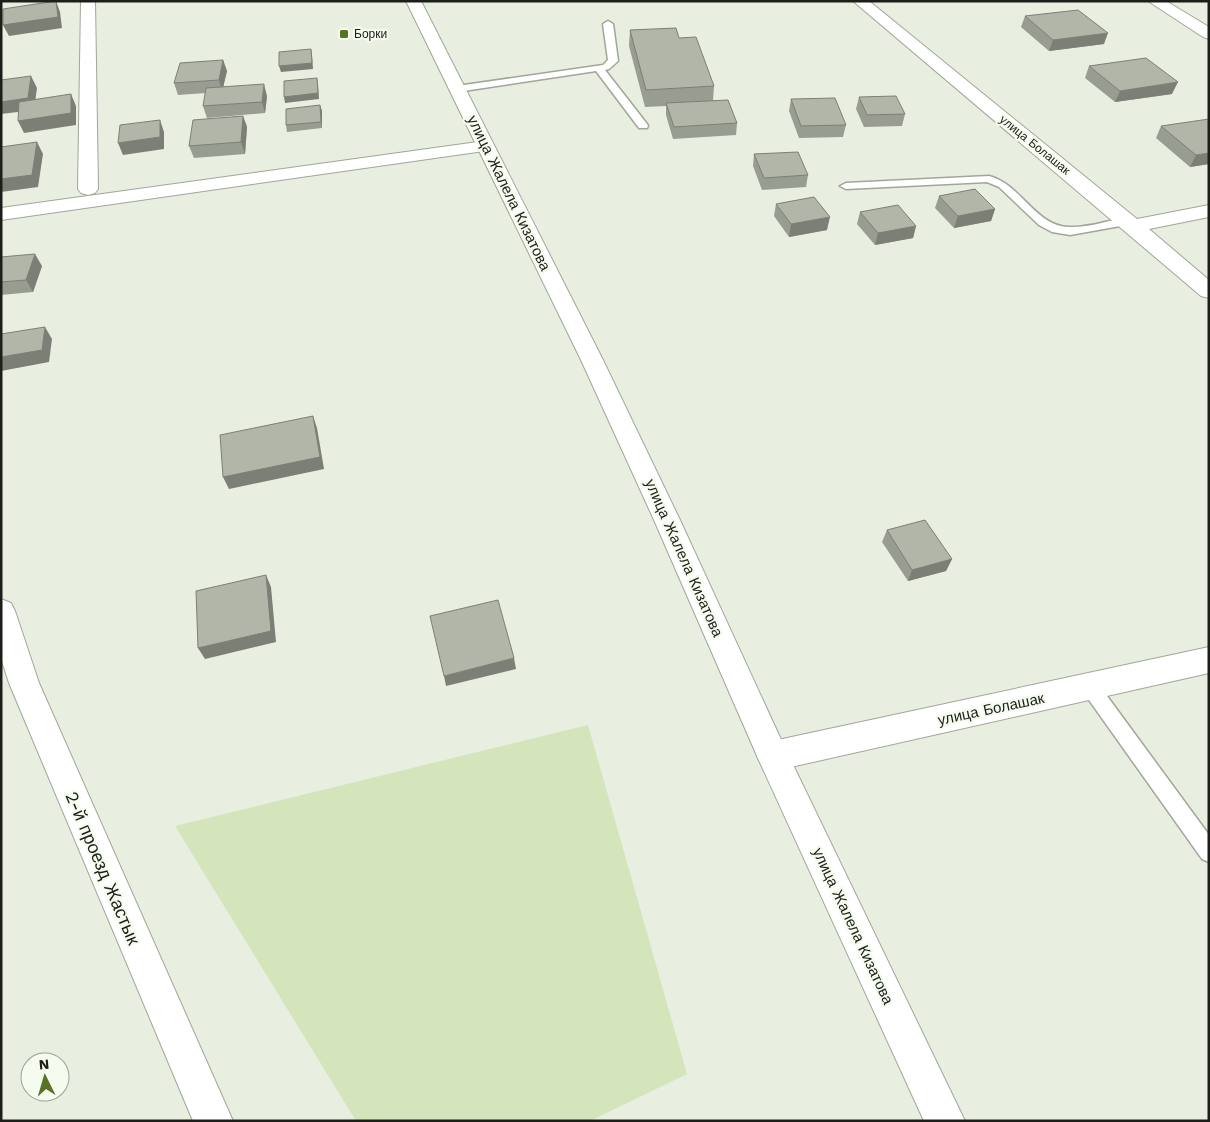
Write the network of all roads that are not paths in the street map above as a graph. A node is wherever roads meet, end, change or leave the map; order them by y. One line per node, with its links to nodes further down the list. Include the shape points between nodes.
1 (88, 1): 12 (street)
2 (412, 1): 8 (street, улица Жалела Кизатова)
3 (860, 1): 15 (street, улица Болашак)
4 (1156, 1): 6 (street)
5 (608, 24): 7 (lane, via 613,61)
6 (1209, 34)
7 (599, 69): 8 (lane); 9 (lane)
8 (457, 89): 10 (street, улица Жалела Кизатова)
9 (643, 126)
10 (485, 146): 14 (street); 20 (street, улица Жалела Кизатова, via 672,529)
11 (846, 186): 15 (lane, via 989,179 1002,186 1043,223 1056,229)
12 (88, 189)
13 (1209, 211): 15 (street)
14 (1, 214)
15 (1130, 224): 16 (street, улица Болашак)
16 (1209, 291)
17 (1, 611): 22 (street, 2-й проезд Жастык, via 24,682)
18 (1209, 660): 19 (street, улица Болашак)
19 (1090, 687): 20 (street, улица Болашак); 21 (lane)
20 (773, 756): 23 (street, улица Жалела Кизатова)
21 (1209, 852)
22 (213, 1121)
23 (945, 1121)

